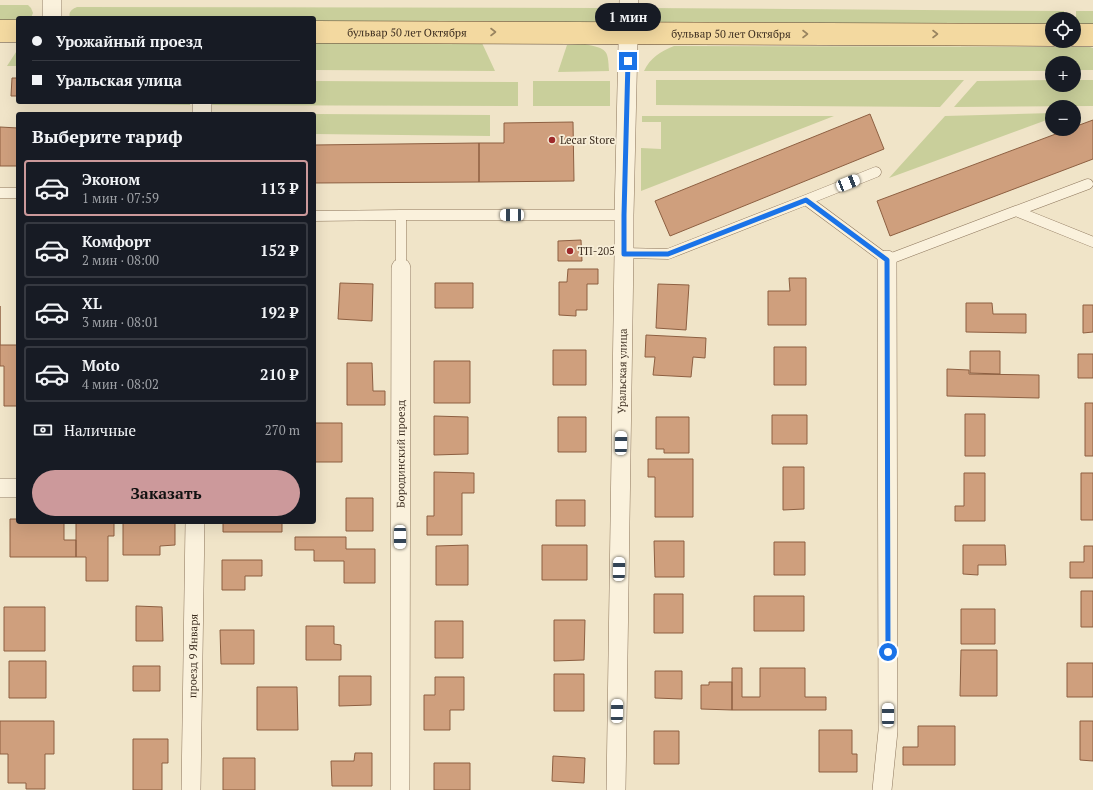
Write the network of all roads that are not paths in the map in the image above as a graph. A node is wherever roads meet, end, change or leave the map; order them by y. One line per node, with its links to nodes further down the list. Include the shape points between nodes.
1 (52, 0): 3 (street)
2 (629, 0): 7 (street, Уральская улица)
3 (52, 16)
4 (0, 31): 5 (main road)
5 (16, 31)
6 (316, 32): 7 (main road, бульвар 50 лет Октября, one-way to 7)
7 (628, 33): 8 (main road, бульвар 50 лет Октября, one-way to 8); 18 (street, Уральская улица)
8 (1045, 35)
9 (1081, 35): 10 (main road)
10 (1093, 35)
11 (876, 172): 15 (lane)
12 (1088, 184): 16 (lane)
13 (0, 193): 14 (lane)
14 (16, 193)
15 (806, 200): 21 (lane, via 668,254); 22 (lane)
16 (1016, 211): 20 (lane); 22 (lane)
17 (401, 215): 18 (lane); 19 (lane); 23 (lane, Бородинский проезд)
18 (624, 215): 21 (street, Уральская улица)
19 (316, 216)
20 (1093, 242)
21 (624, 254): 29 (street, Уральская улица)
22 (887, 260): 30 (street, via 888,731)
23 (401, 268): 28 (street, Бородинский проезд)
24 (0, 488): 25 (street)
25 (16, 488)
26 (195, 524): 27 (street, проезд 9 Января)
27 (191, 790)
28 (400, 790)
29 (616, 790)
30 (882, 790)

